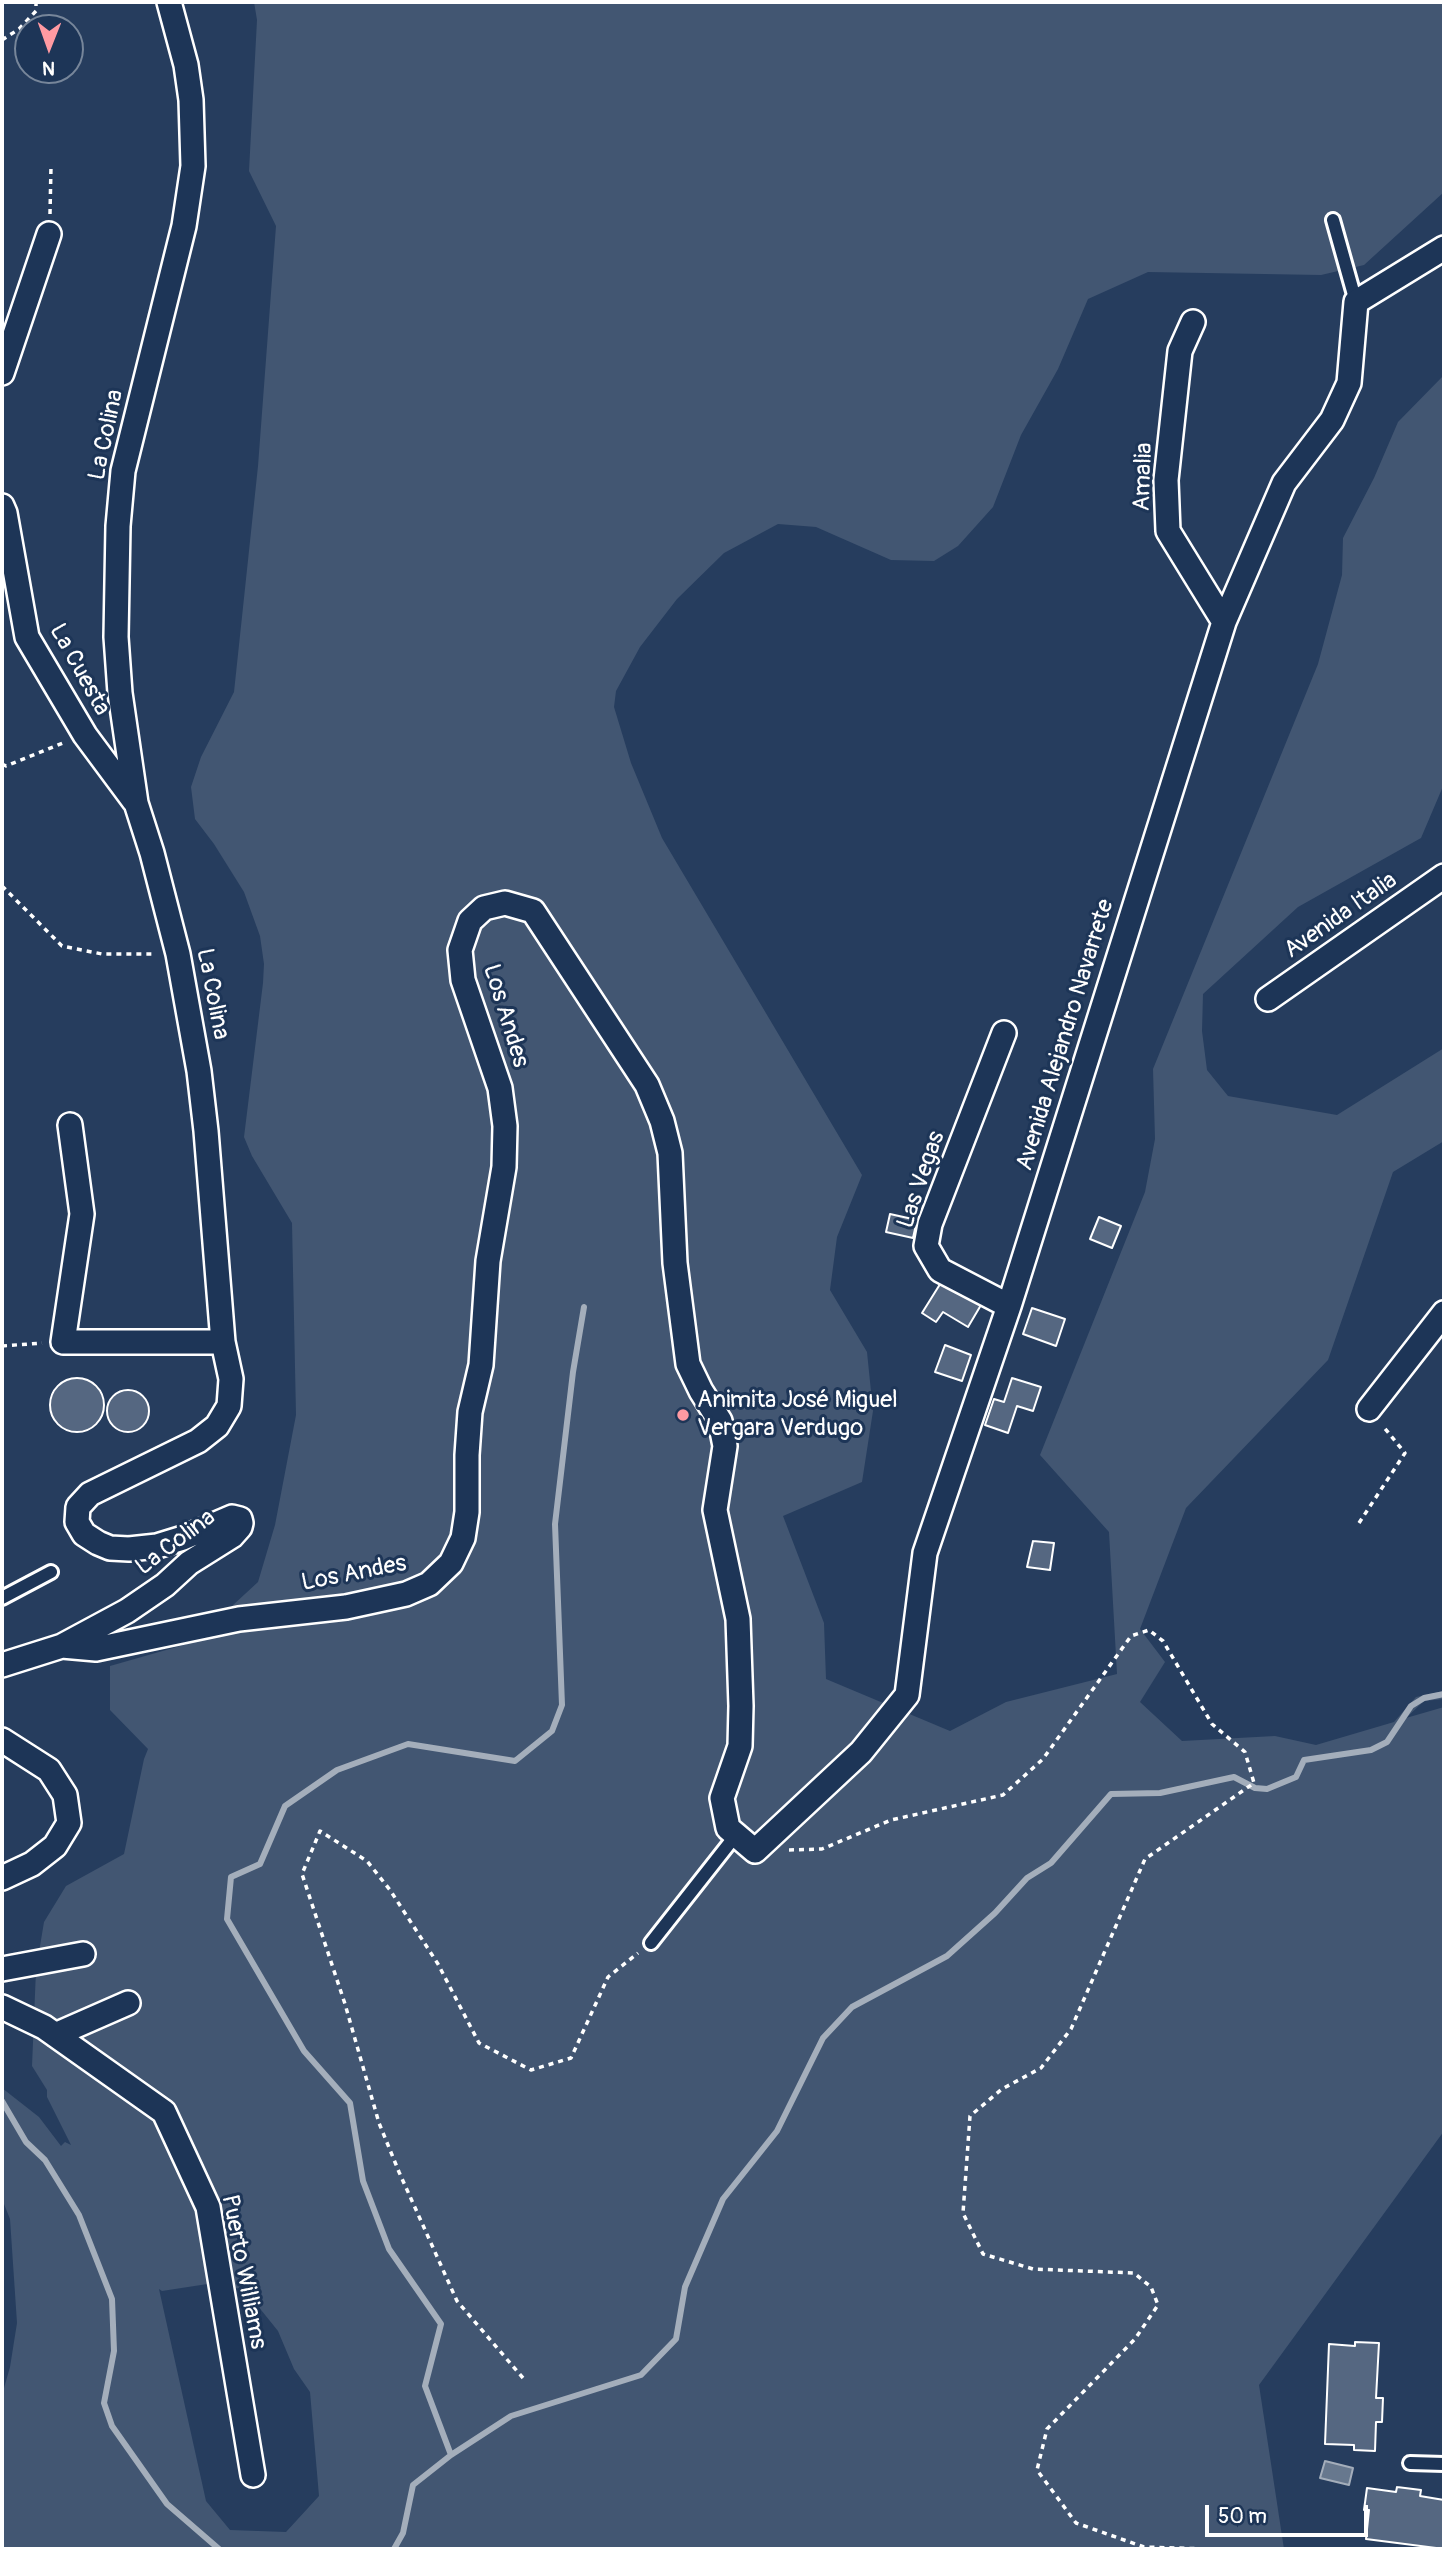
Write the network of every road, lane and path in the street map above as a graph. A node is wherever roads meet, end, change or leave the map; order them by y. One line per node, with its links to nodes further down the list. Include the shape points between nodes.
1 (36, 2): 3 (path, via 36,11)
2 (169, 2): 15 (street, La Colina, via 186,65 194,135 184,226 123,471 117,540 120,693)
3 (2, 40)
4 (51, 166): 6 (path)
5 (1333, 220): 8 (lane)
6 (49, 234): 10 (street)
7 (1444, 248): 8 (street)
8 (1356, 302): 12 (street, Avenida Alejandro Navarrete, via 1349,383 1332,420 1283,483)
9 (1193, 322): 12 (street, Amalia, via 1180,351 1166,480 1168,531)
10 (2, 373)
11 (2, 506): 13 (street, La Cuesta, via 27,637)
12 (1223, 622): 22 (street, Avenida Alejandro Navarrete)
13 (85, 735): 14 (path); 15 (street, La Cuesta)
14 (2, 764)
15 (136, 803): 18 (street, La Colina)
16 (1444, 876): 19 (street, Avenida Italia)
17 (2, 886): 18 (path, via 62,946 102,954)
18 (178, 954): 25 (street, La Colina, via 206,1131)
19 (1268, 999)
20 (1004, 1033): 22 (street, Las Vegas, via 930,1224 926,1246 940,1270)
21 (70, 1125): 24 (street, via 82,1214)
22 (1009, 1306): 35 (street, Avenida Alejandro Navarrete, via 925,1553 907,1695 861,1752)
23 (1444, 1313): 27 (street)
24 (63, 1342): 25 (street); 26 (path)
25 (223, 1342): 31 (street, La Colina, via 231,1379 229,1406 217,1426 198,1441 90,1494 78,1507 76,1522 98,1543 129,1549 170,1542 232,1517 240,1519 240,1527 127,1611)
26 (2, 1346)
27 (1369, 1409): 28 (path, via 1405,1452)
28 (1359, 1523)
29 (51, 1572): 30 (lane)
30 (2, 1598)
31 (62, 1647): 32 (street, Los Andes); 34 (street, Los Andes, via 107,1647 239,1619 346,1607 406,1594 429,1584 451,1563 463,1538 467,1512 470,1412 481,1365 505,1126 500,1088 463,980 460,950 470,921 484,908 505,903 533,911 647,1085 670,1153 675,1263 688,1364 720,1421 725,1446 715,1510 738,1619 741,1706 740,1746 722,1798 728,1828)
32 (2, 1665)
33 (2, 1740): 36 (street, via 49,1770 65,1794 69,1823 55,1846 32,1864)
34 (736, 1835): 35 (street, Los Andes); 37 (lane)
35 (755, 1851): 47 (path, via 822,1849 891,1820 1003,1795 1043,1759 1132,1636 1149,1630 1163,1641 1213,1724 1245,1752 1254,1783 1145,1858 1064,2039 1041,2068 1002,2089 970,2116 963,2213 983,2254 1033,2269 1134,2273 1151,2287 1158,2305 1135,2339 1047,2429 1037,2469 1076,2523 1144,2547)
36 (2, 1878)
37 (651, 1943): 43 (path, via 608,1977 571,2058 531,2070 479,2043 438,1964 367,1861 320,1831 302,1874 379,2123 399,2172 457,2301)
38 (83, 1954): 39 (street)
39 (2, 1969)
40 (128, 2003): 42 (street)
41 (2, 2007): 42 (street, Puerto Williams)
42 (55, 2035): 46 (street, Puerto Williams, via 164,2112 208,2207)
43 (523, 2378)
44 (1409, 2463): 45 (lane)
45 (1444, 2464)
46 (253, 2475)
47 (1209, 2549)

